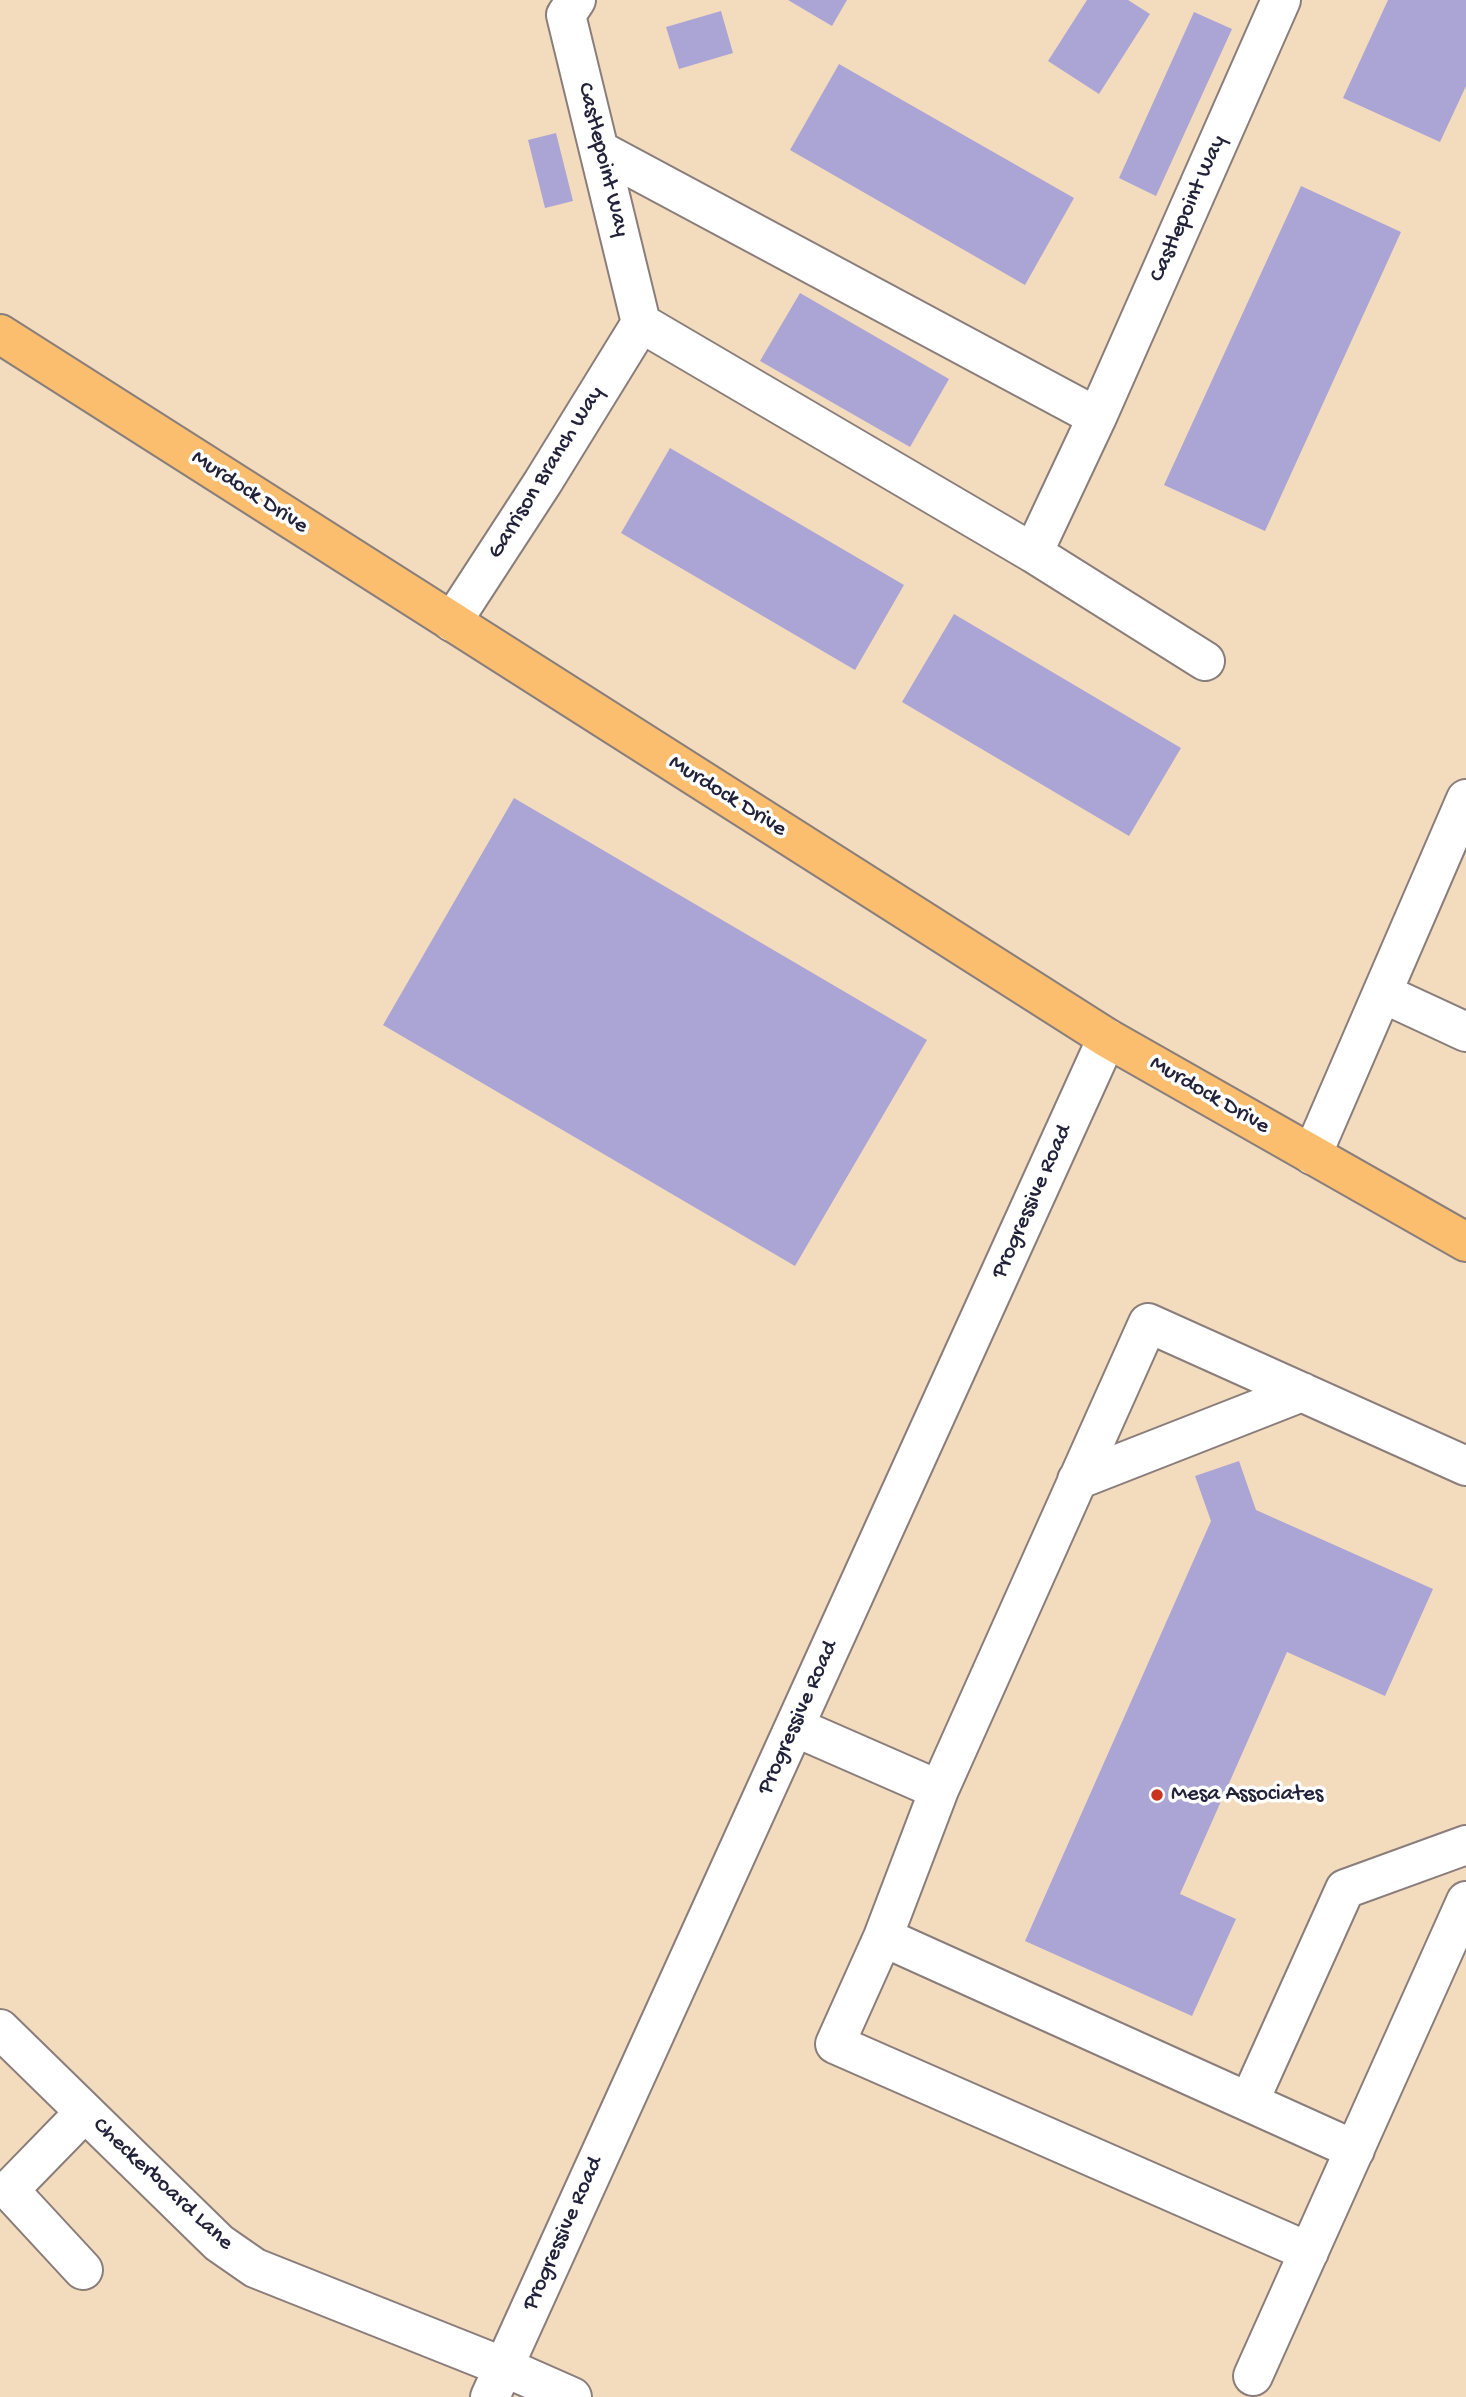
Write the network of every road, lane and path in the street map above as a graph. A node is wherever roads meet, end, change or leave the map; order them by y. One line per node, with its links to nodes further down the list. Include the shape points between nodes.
1 (576, 0): 3 (street, Castlepoint Way, via 566,15)
2 (1281, 0): 6 (street, Castlepoint Way)
3 (599, 150): 4 (street, Castlepoint Way); 6 (street)
4 (641, 323): 7 (street); 8 (street, Garrison Branch Way)
5 (0, 334): 8 (main road, Murdock Drive)
6 (1097, 417): 7 (street, Castlepoint Way)
7 (1033, 553): 9 (street)
8 (452, 622): 13 (main road, Murdock Drive)
9 (1205, 661)
10 (1466, 799): 11 (street)
11 (1382, 993): 12 (street); 14 (street)
12 (1466, 1032)
13 (1107, 1038): 14 (main road, Murdock Drive); 19 (street, Progressive Road)
14 (1312, 1155): 15 (main road, Murdock Drive)
15 (1466, 1242)
16 (1302, 1392): 17 (street); 18 (street); 18 (street, via 1148,1323)
17 (1466, 1466)
18 (1077, 1480): 20 (street)
19 (795, 1727): 20 (street); 32 (street, Progressive Road)
20 (939, 1790): 23 (street)
21 (1466, 1845): 25 (street, via 1345,1889)
22 (1466, 1901): 27 (street)
23 (883, 1937): 25 (street); 29 (street, via 835,2044)
24 (0, 2029): 26 (street, Checkerboard Lane)
25 (1249, 2102): 27 (street)
26 (85, 2112): 28 (street); 32 (street, Checkerboard Lane, via 219,2243 255,2268)
27 (1355, 2150): 29 (street)
28 (4, 2186): 30 (street)
29 (1309, 2252): 31 (street)
30 (83, 2270)
31 (1253, 2376)
32 (497, 2382): 33 (street, Checkerboard Lane)
33 (572, 2397)

